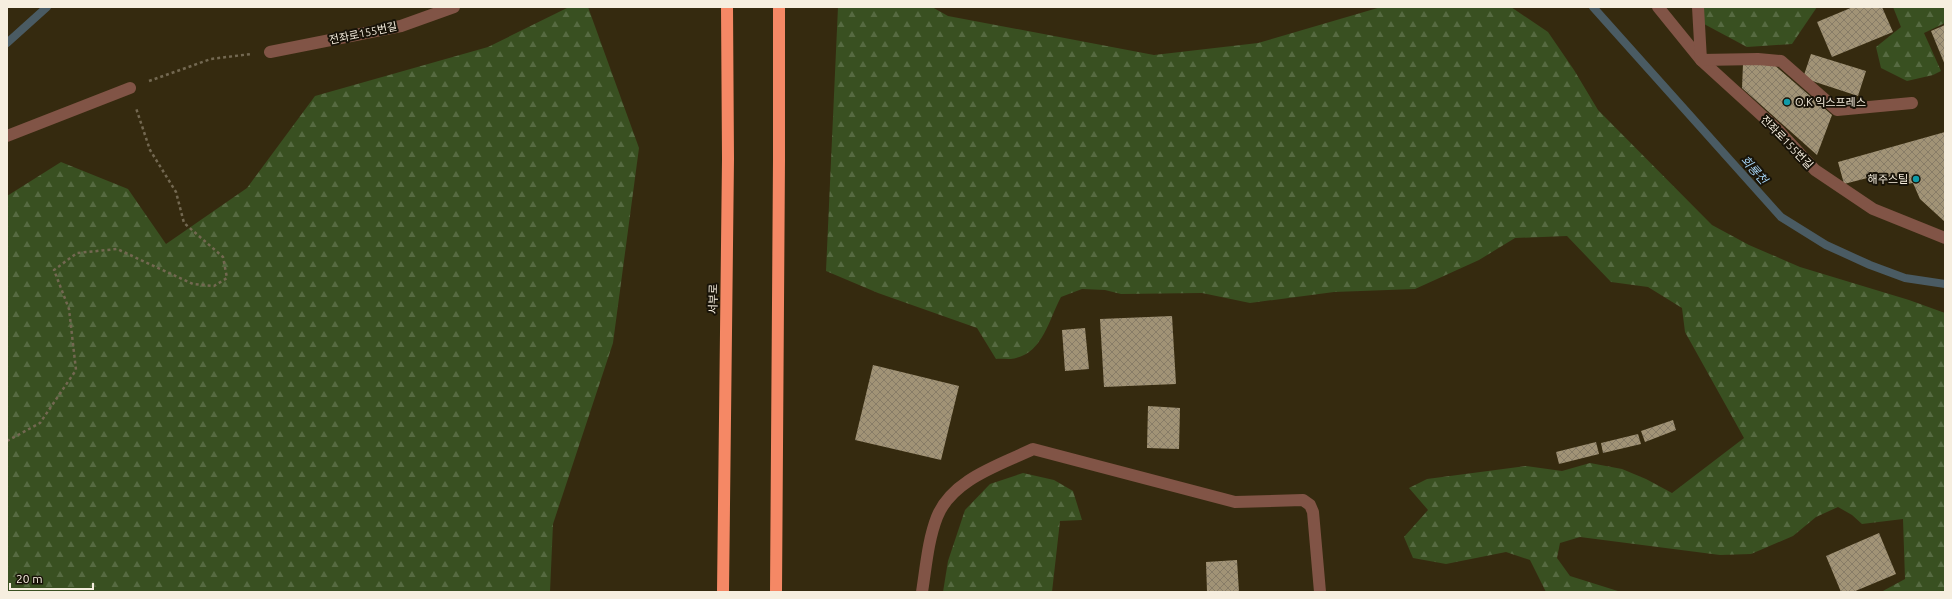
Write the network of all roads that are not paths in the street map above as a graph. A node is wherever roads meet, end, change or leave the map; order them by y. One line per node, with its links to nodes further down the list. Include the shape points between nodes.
1 (454, 7): 6 (street, 전좌로155번길, via 400,26)
2 (726, 7): 12 (highway, 서부로, via 728,159)
3 (779, 7): 13 (highway)
4 (1658, 7): 7 (street, 전좌로155번길)
5 (1698, 7): 7 (street)
6 (270, 52)
7 (1701, 60): 9 (street, via 1781,61 1837,110); 11 (street, 전좌로155번길, via 1779,131 1815,170 1873,209)
8 (130, 88): 10 (street)
9 (1912, 103)
10 (7, 136)
11 (1945, 238)
12 (723, 592)
13 (776, 592)
14 (922, 592): 15 (street, via 932,533 938,515 951,496 968,480 1033,449 1235,502 1303,500 1310,505 1313,512)
15 (1320, 592)

